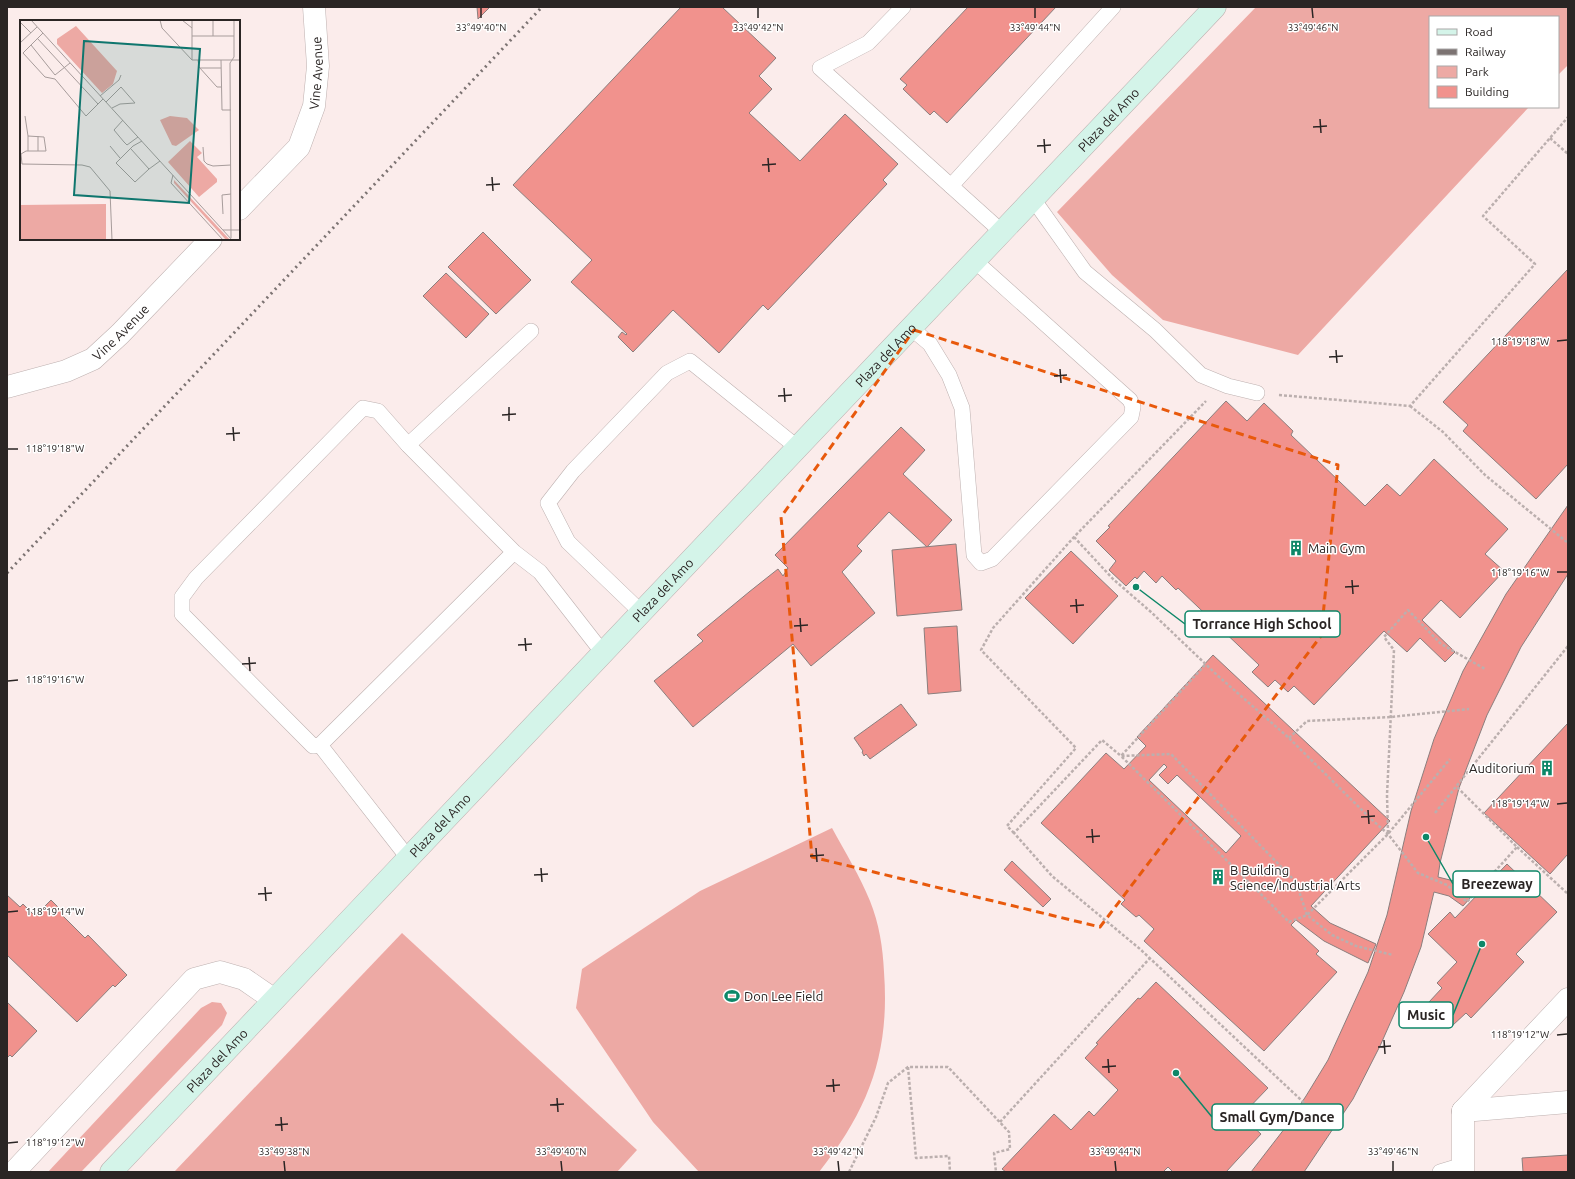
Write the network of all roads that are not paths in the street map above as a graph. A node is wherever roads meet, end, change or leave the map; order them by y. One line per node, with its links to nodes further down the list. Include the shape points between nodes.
1 (314, 7): 7 (street, Vine Avenue, via 318,66 314,106 299,147)
2 (903, 7): 5 (lane, via 868,43 820,68)
3 (1113, 7): 5 (lane)
4 (1215, 7): 6 (main road, Plaza del Amo)
5 (950, 186): 8 (lane)
6 (1033, 199): 8 (main road, Plaza del Amo); 14 (lane, via 1085,272 1155,330 1201,375 1228,386)
7 (240, 208)
8 (1002, 232): 10 (main road, Plaza del Amo)
9 (210, 240): 13 (street, Vine Avenue, via 93,359 66,371)
10 (975, 261): 11 (main road, Plaza del Amo); 11 (lane, via 1130,400 1132,407 1131,416 992,559 981,563 974,555 962,408 949,375 930,344)
11 (911, 328): 16 (main road, Plaza del Amo)
12 (531, 331): 15 (lane)
13 (7, 387)
14 (1257, 393)
15 (408, 445): 17 (lane); 20 (lane, via 378,411 362,408 196,578 182,596 182,614 313,746)
16 (798, 448): 18 (main road, Plaza del Amo); 18 (lane, via 690,361 667,373 573,471 548,503 568,542)
17 (514, 552): 19 (lane, via 540,572); 20 (lane)
18 (642, 613): 19 (main road, Plaza del Amo)
19 (603, 653): 21 (main road, Plaza del Amo)
20 (320, 745): 21 (lane)
21 (408, 859): 22 (main road, Plaza del Amo)
22 (273, 999): 27 (street, via 244,979 220,972 194,979); 28 (main road, Plaza del Amo)
23 (1568, 999): 25 (street)
24 (1568, 1102): 25 (street)
25 (1463, 1110): 26 (street)
26 (1463, 1168): 29 (lane)
27 (14, 1172)
28 (111, 1172)
29 (1440, 1172)

